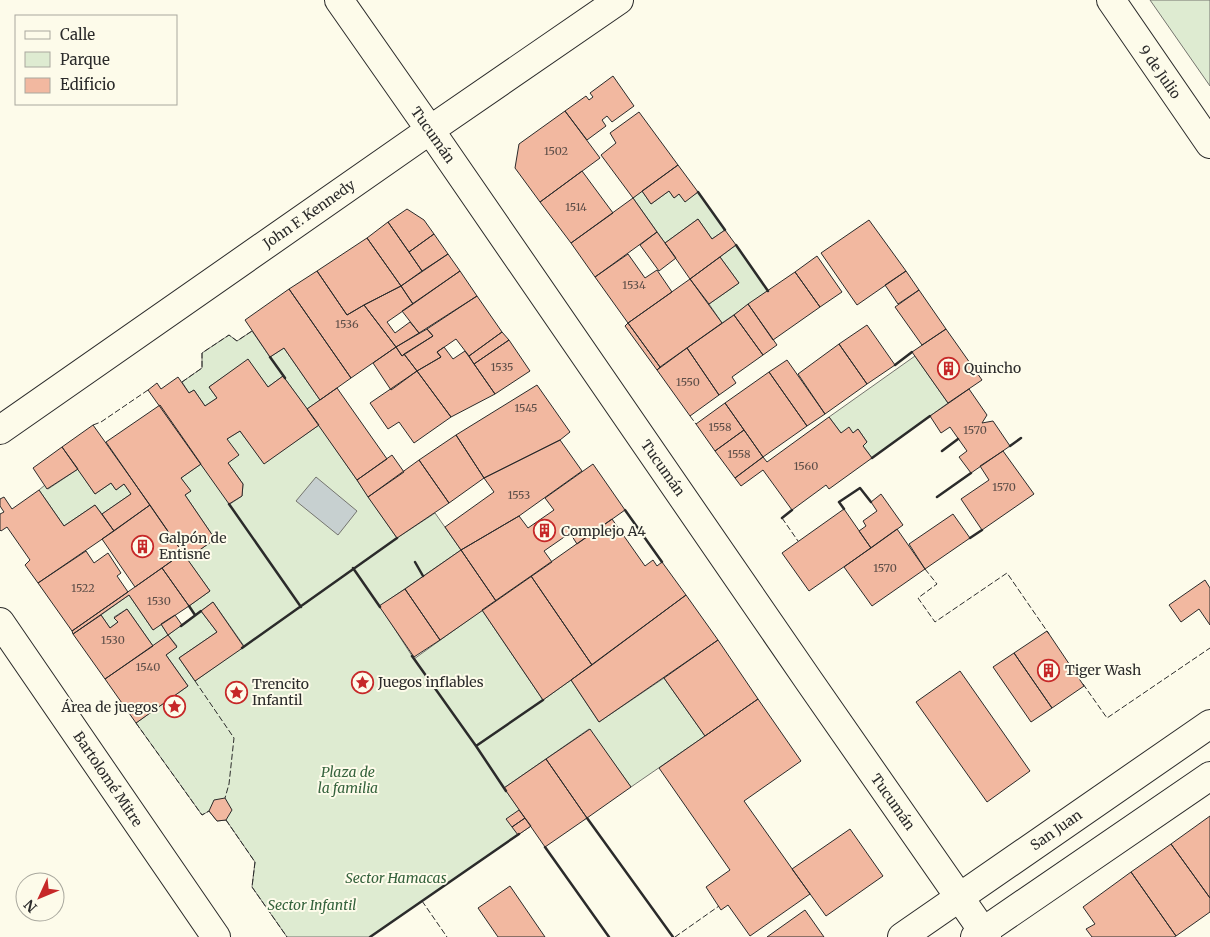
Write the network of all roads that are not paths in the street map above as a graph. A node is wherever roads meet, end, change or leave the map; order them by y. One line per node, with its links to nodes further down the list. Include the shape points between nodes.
1 (339, 0): 4 (street, Tucumán)
2 (619, 0): 4 (street, John F. Kennedy)
3 (1111, 0): 5 (street, 9 de Julio)
4 (430, 130): 6 (street, John F. Kennedy); 10 (street, Tucumán)
5 (1210, 144)
6 (0, 430)
7 (0, 622): 12 (street, Bartolomé Mitre)
8 (1210, 724): 10 (street, San Juan)
9 (1210, 776): 11 (street)
10 (959, 898): 11 (street, Tucumán); 13 (street, San Juan)
11 (981, 935)
12 (216, 937)
13 (902, 937)

